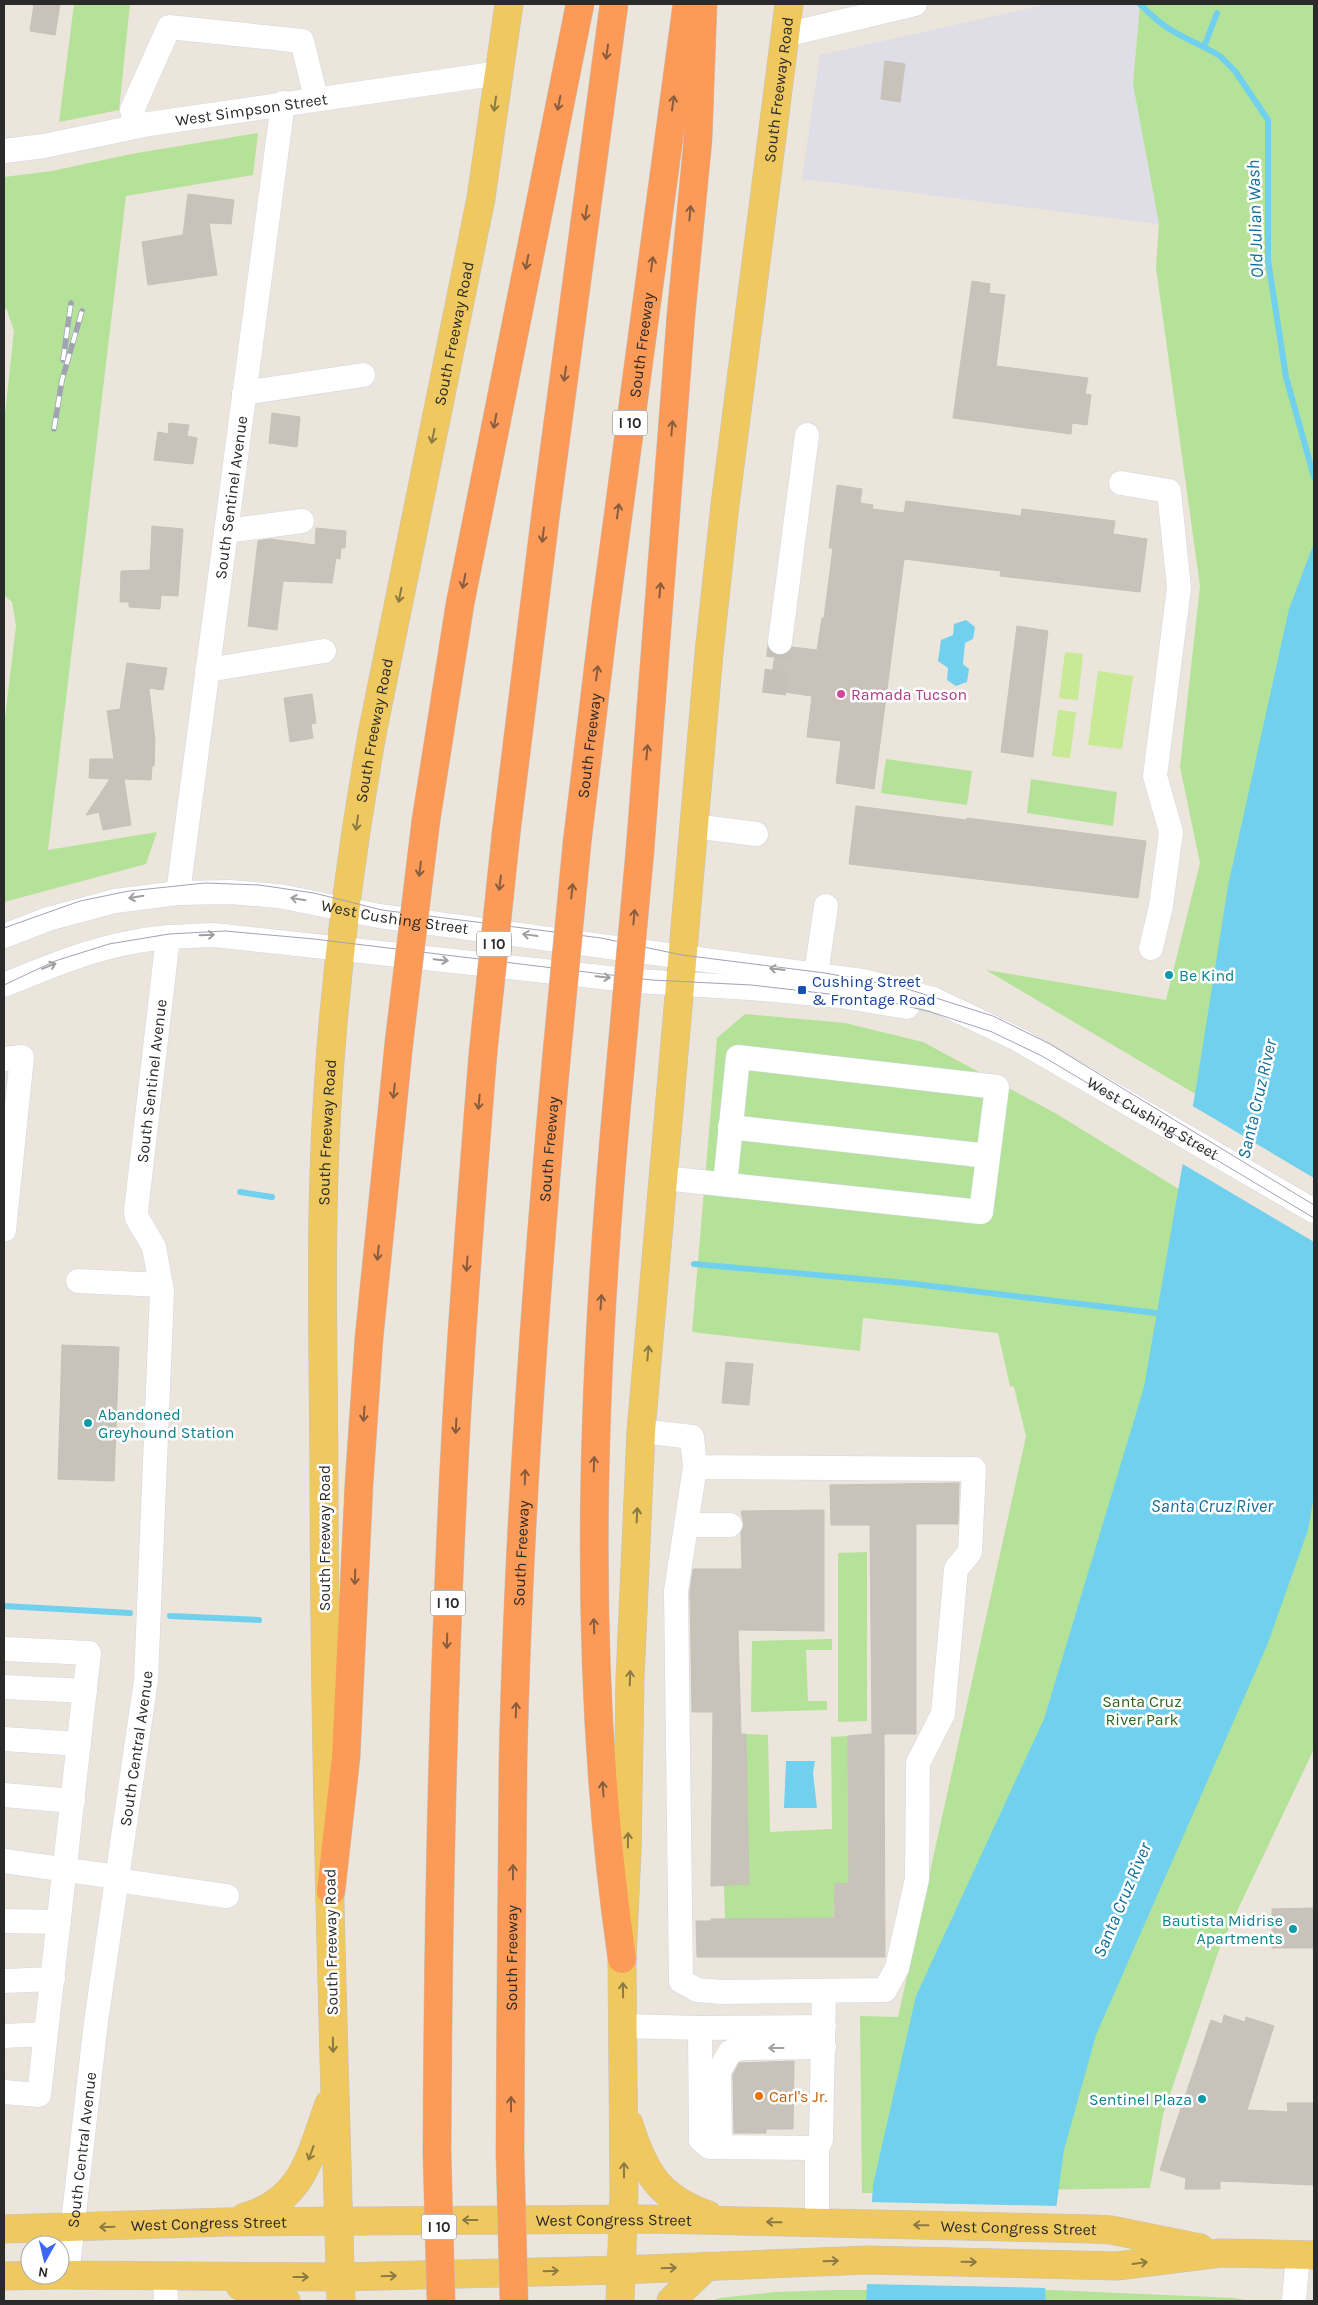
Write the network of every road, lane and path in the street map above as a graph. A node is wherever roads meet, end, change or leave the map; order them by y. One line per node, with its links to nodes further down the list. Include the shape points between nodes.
1 (509, 4): 9 (main road, South Freeway Road)
2 (580, 4): 61 (highway, one-way to 61, bridge, via 460,604 426,820 399,1042 369,1338 346,1757)
3 (614, 4): 98 (highway, I 10, one-way to 98, bridge, via 542,541 483,1053 461,1350 443,1743 437,2153)
4 (687, 4): 99 (highway, South Freeway / I 10, one-way to 4, bridge, via 510,2153 513,1762 524,1489 540,1256 577,843)
5 (703, 4): 65 (highway, one-way to 5, bridge, via 609,1857 594,1633 593,1514 600,1308 698,139)
6 (789, 4): 8 (main road, South Freeway Road)
7 (915, 4): 8 (street)
8 (785, 35): 23 (main road, South Freeway Road, via 725,505)
9 (500, 73): 10 (street, West Simpson Street); 27 (main road, South Freeway Road, one-way to 27, via 479,208 373,729)
10 (316, 98): 11 (street, West Simpson Street); 12 (street, via 302,42 169,27 132,110)
11 (283, 103): 12 (street, West Simpson Street); 15 (street, South Sentinel Avenue)
12 (137, 126): 13 (street, West Simpson Street)
13 (4, 151)
14 (363, 374): 15 (street)
15 (244, 393): 19 (street, South Sentinel Avenue)
16 (807, 435): 20 (street)
17 (1122, 483): 31 (street, via 1169,491 1179,588 1156,776 1170,832 1161,906)
18 (302, 521): 19 (street)
19 (226, 531): 22 (street, South Sentinel Avenue)
20 (780, 642)
21 (324, 652): 22 (street)
22 (208, 670): 25 (street, South Sentinel Avenue)
23 (694, 826): 24 (street); 32 (main road, South Freeway Road)
24 (756, 834)
25 (178, 893): 27 (street, West Cushing Street, one-way to 25, via 256,894); 28 (street, West Cushing Street, one-way to 28, via 100,904)
26 (826, 906): 33 (street)
27 (346, 909): 30 (main road, South Freeway Road); 32 (street, West Cushing Street, one-way to 27)
28 (4, 936)
29 (168, 937): 30 (street, West Cushing Street, one-way to 30, via 227,935); 35 (street, West Cushing Street, one-way to 29, via 87,953); 43 (street, South Sentinel Avenue, via 136,1211)
30 (341, 948): 34 (street, West Cushing Street, one-way to 34); 61 (main road, South Freeway Road, via 328,1096 324,1194 324,1687)
31 (1151, 948)
32 (682, 956): 33 (street, West Cushing Street, one-way to 32); 34 (main road, South Freeway Road)
33 (816, 974): 36 (street, West Cushing Street, via 862,981 933,999)
34 (681, 984): 36 (street, West Cushing Street, via 880,1001); 40 (main road, South Freeway Road)
35 (4, 986)
36 (992, 1026): 42 (street, West Cushing Street, via 1046,1053)
37 (4, 1059): 44 (street, via 22,1057)
38 (730, 1127): 39 (street); 39 (street, via 738,1057 997,1087); 41 (street)
39 (988, 1156): 41 (street, via 980,1212)
40 (664, 1178): 41 (street); 47 (main road, South Freeway Road, one-way to 40)
41 (725, 1184)
42 (1314, 1211)
43 (139, 1223): 46 (street, South Central Avenue, via 154,1247)
44 (4, 1230)
45 (78, 1281): 46 (street)
46 (161, 1285): 60 (street, South Central Avenue, via 146,1680)
47 (641, 1431): 48 (street, via 692,1437); 65 (main road, South Freeway Road, one-way to 47)
48 (695, 1468): 49 (street); 68 (street, via 974,1468 970,1552 956,1569 943,1714 918,1763 917,1879 897,1968 885,1990)
49 (686, 1525): 50 (street); 68 (street, via 676,1591 682,1980 697,1990)
50 (730, 1525)
51 (4, 1649): 53 (street, via 89,1653)
52 (4, 1686): 53 (street)
53 (85, 1691): 55 (street)
54 (4, 1739): 55 (street)
55 (79, 1744): 57 (street)
56 (4, 1795): 57 (street)
57 (73, 1801): 59 (street)
58 (4, 1861): 59 (street)
59 (66, 1869): 60 (street); 64 (street)
60 (117, 1879): 62 (street); 84 (street, South Central Avenue, via 92,2050)
61 (331, 1891): 74 (main road, South Freeway Road, one-way to 74)
62 (227, 1896)
63 (4, 1921): 64 (street)
64 (59, 1922): 66 (street)
65 (622, 1959): 69 (main road, South Freeway Road, one-way to 65)
66 (53, 1979): 67 (street); 71 (street)
67 (4, 1981)
68 (824, 1991): 73 (street)
69 (623, 2026): 70 (street); 76 (main road, South Freeway Road)
70 (700, 2028): 73 (street); 77 (street, via 701,2140 709,2147)
71 (46, 2034): 72 (street); 75 (street, via 39,2095)
72 (4, 2036)
73 (824, 2037): 77 (street, one-way to 77, via 730,2052 719,2071); 78 (street, via 821,2140)
74 (334, 2091): 80 (main road, South Freeway Road); 82 (main road, one-way to 82, via 306,2167 295,2187 268,2208)
75 (4, 2092)
76 (624, 2108): 79 (main road, South Freeway Road, one-way to 76); 81 (main road, via 639,2151 663,2191 687,2208)
77 (720, 2147): 78 (street)
78 (818, 2148): 83 (street)
79 (623, 2219): 80 (main road, West Congress Street, one-way to 80); 81 (main road, West Congress Street); 90 (main road, South Freeway Road)
80 (338, 2221): 82 (main road, West Congress Street); 96 (main road, South Freeway Road)
81 (726, 2221): 83 (main road, West Congress Street, one-way to 81)
82 (226, 2222): 84 (main road, West Congress Street, one-way to 84)
83 (817, 2223): 87 (main road, West Congress Street, one-way to 83, via 1110,2230)
84 (72, 2228): 85 (main road, West Congress Street); 86 (street, South Central Avenue)
85 (4, 2229)
86 (70, 2237)
87 (1221, 2253): 88 (main road, West Congress Street); 89 (main road, West Congress Street, one-way to 87, via 868,2260 1117,2266)
88 (1306, 2255): 102 (street)
89 (707, 2266): 90 (main road, West Congress Street, one-way to 89); 101 (main road)
90 (620, 2270): 96 (main road, West Congress Street, one-way to 90); 100 (main road, South Freeway Road)
91 (4, 2276): 92 (main road, West Congress Street)
92 (20, 2276)
93 (70, 2276): 95 (main road, West Congress Street)
94 (200, 2277): 95 (main road, West Congress Street); 96 (main road, West Congress Street, one-way to 96); 97 (main road, via 265,2291)
95 (165, 2289)
96 (340, 2289)
97 (286, 2301)
98 (441, 2301)
99 (514, 2301)
100 (620, 2301)
101 (671, 2301)
102 (1294, 2301)

